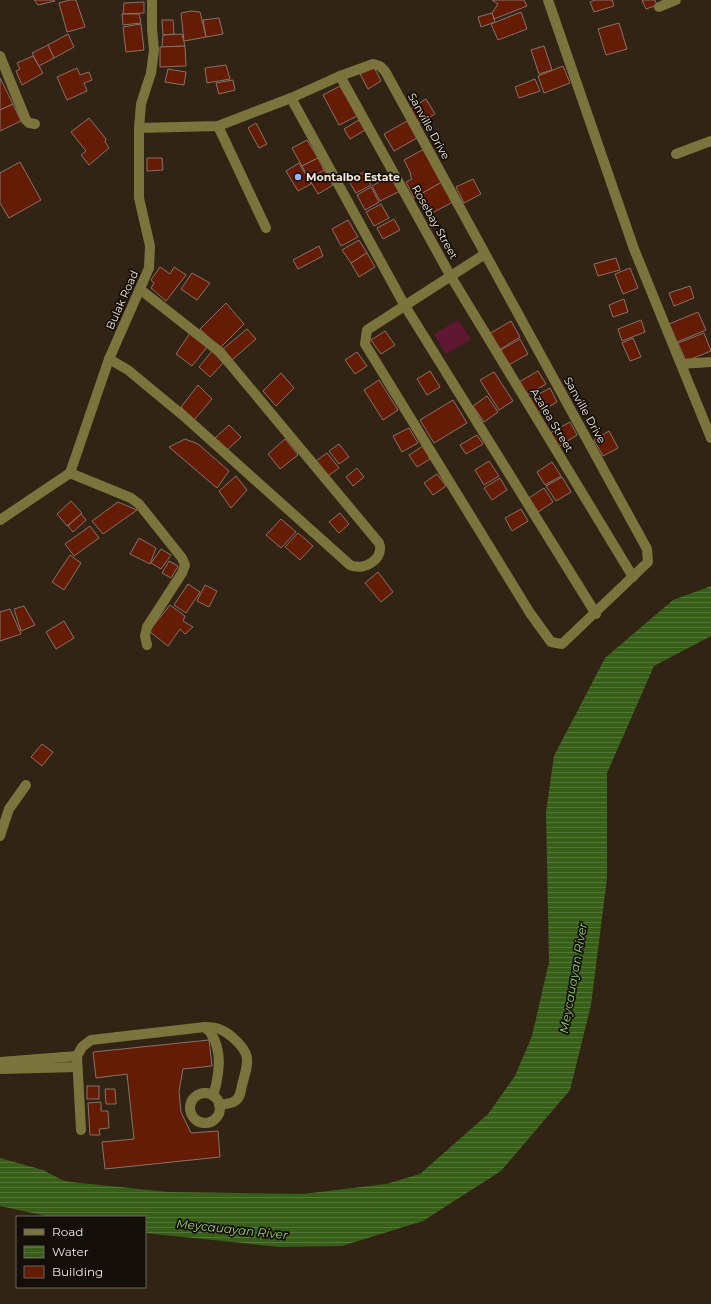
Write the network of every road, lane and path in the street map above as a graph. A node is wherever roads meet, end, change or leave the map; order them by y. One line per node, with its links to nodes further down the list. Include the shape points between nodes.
1 (152, 0): 10 (street, Bulak Road, via 154,50 151,73 141,104)
2 (548, 0): 20 (street, via 634,249)
3 (676, 0): 4 (street)
4 (659, 7)
5 (0, 56): 8 (street, via 26,120)
6 (340, 76): 7 (street, Sanville Drive); 14 (street, Sanville Drive, via 373,64 385,71); 15 (street, Rosebay Street)
7 (291, 98): 9 (street, Sanville Drive); 17 (street)
8 (35, 124)
9 (218, 126): 10 (street, Sanville Drive); 13 (street)
10 (139, 128): 16 (street, Bulak Road, via 139,198 150,246 150,268)
11 (711, 141): 12 (street)
12 (676, 154)
13 (266, 228)
14 (485, 254): 15 (street); 24 (street, Sanville Drive, via 648,549 648,562)
15 (450, 276): 17 (street); 24 (street, Azalea Street)
16 (141, 290): 18 (street, Bulak Road); 18 (street, via 220,352 379,543 380,554 366,567 357,569 350,565 186,418 128,370)
17 (405, 306): 25 (street); 25 (street, Sanville Drive, via 367,330 365,344 525,607 551,642 562,644)
18 (109, 359): 22 (street, Bulak Road)
19 (711, 362): 20 (street)
20 (681, 364): 21 (street)
21 (711, 438)
22 (70, 473): 23 (street); 26 (street, via 131,498 139,504 182,558 185,565 182,573 147,627)
23 (0, 520)
24 (633, 577): 25 (street, Sanville Drive)
25 (596, 614)
26 (147, 645)
27 (26, 785): 28 (street, via 9,809)
28 (0, 836)
29 (205, 1027): 29 (street, via 223,1030 243,1046 247,1067 238,1098 234,1102 216,1101 218,1051 212,1033); 30 (street, via 91,1040 82,1047)
30 (77, 1056): 31 (street); 32 (street)
31 (0, 1062)
32 (77, 1067): 33 (street); 34 (street)
33 (0, 1069)
34 (81, 1130)

